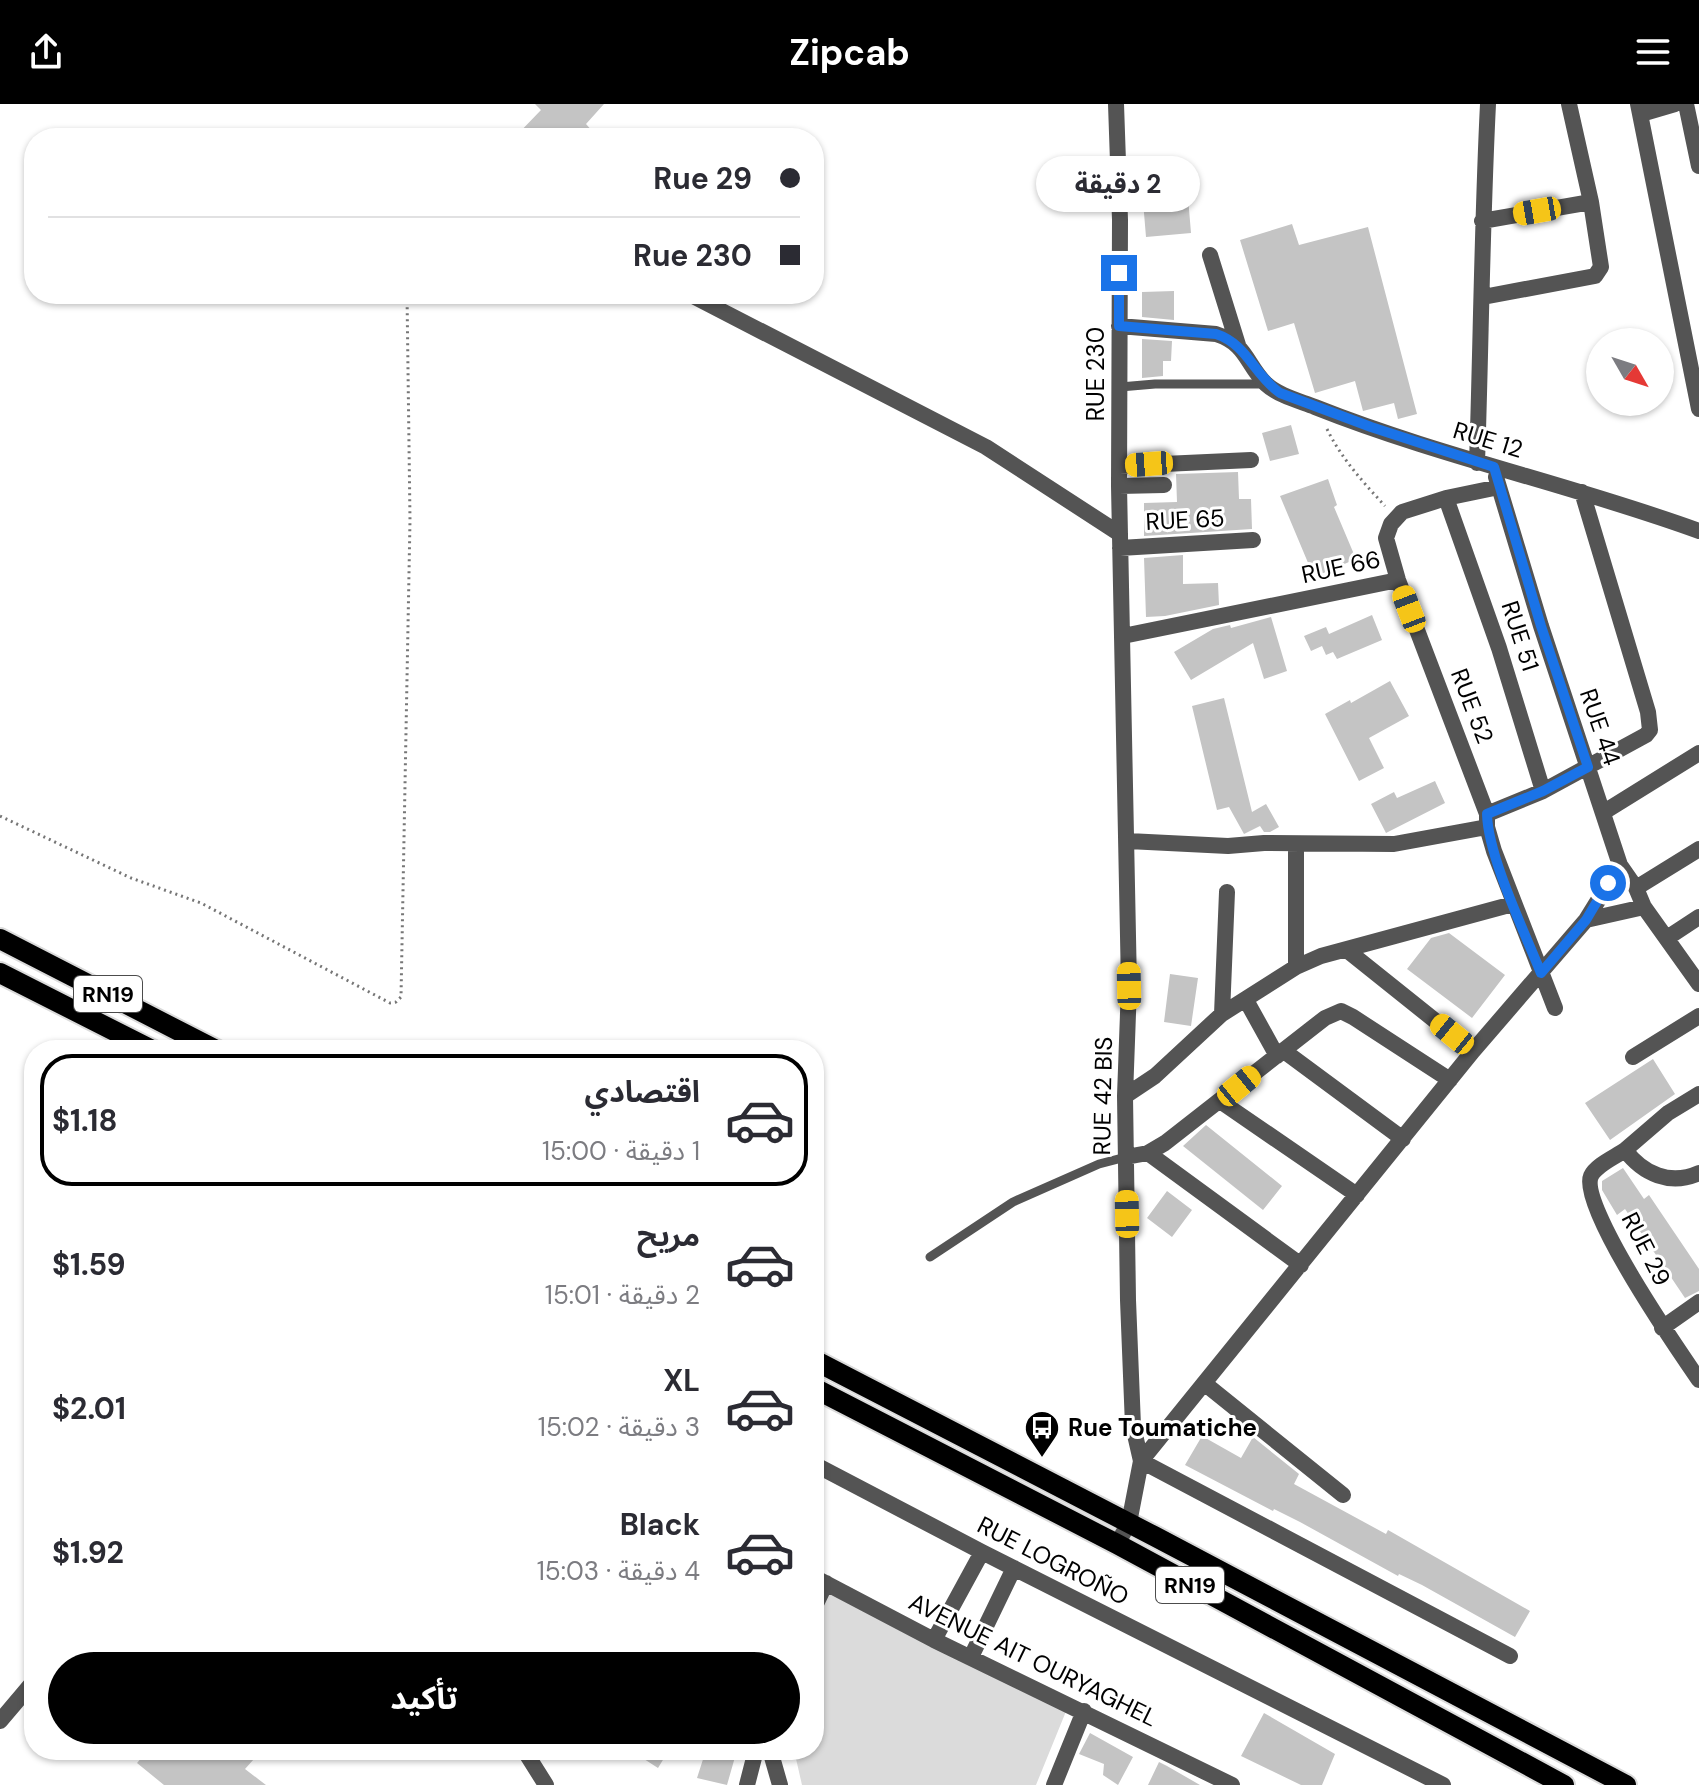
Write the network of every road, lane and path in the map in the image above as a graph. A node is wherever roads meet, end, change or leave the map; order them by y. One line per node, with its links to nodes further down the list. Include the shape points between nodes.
1 (1116, 104): 14 (street, RUE 230)
2 (1488, 104): 9 (street, RUE 44)
3 (1569, 104): 8 (street)
4 (1675, 104): 6 (street)
5 (1686, 104): 7 (street)
6 (1639, 109): 19 (street)
7 (1699, 166)
8 (1591, 202): 9 (street); 11 (street, via 1602,264 1597,274)
9 (1482, 221): 11 (street, RUE 44)
10 (1210, 255): 15 (street)
11 (1483, 297): 21 (street, RUE 44)
12 (407, 304): 38 (path, via 410,520 401,997 390,1003 201,903 131,878)
13 (708, 304): 31 (street, via 986,447)
14 (1119, 326): 15 (street, via 1216,334); 17 (street, RUE 230)
15 (1238, 345): 16 (street)
16 (1267, 384): 17 (lane); 18 (street, RUE 12)
17 (1120, 387): 22 (street, RUE 230)
18 (1317, 408): 21 (street, RUE 12); 28 (path, via 1334,445)
19 (1699, 409)
20 (1251, 460): 22 (street)
21 (1485, 465): 25 (street, RUE 44); 26 (street, RUE 12)
22 (1120, 466): 24 (street, RUE 230)
23 (1164, 485): 24 (street)
24 (1119, 486): 31 (street, RUE 230)
25 (1499, 487): 27 (street, RUE 66); 35 (street, RUE 44)
26 (1582, 492): 29 (street, RUE 12); 35 (street, via 1651,724 1646,735)
27 (1446, 498): 28 (street, RUE 66); 36 (street, RUE 51)
28 (1396, 517): 32 (street, RUE 66, via 1386,538)
29 (1699, 531)
30 (1253, 540): 31 (street, RUE 65)
31 (1120, 541): 33 (street, RUE 42 BIS)
32 (1398, 580): 33 (street, RUE 66); 39 (street, RUE 52)
33 (1123, 636): 40 (street, RUE 42 BIS)
34 (1699, 753): 37 (street)
35 (1588, 767): 36 (street); 37 (street, RUE 44)
36 (1543, 791): 39 (street)
37 (1604, 812): 43 (street, RUE 44)
38 (0, 816)
39 (1487, 821): 41 (street, via 1394,844); 46 (street, RUE 52)
40 (1128, 841): 41 (street); 68 (street, RUE 42 BIS)
41 (1296, 845): 53 (street)
42 (1699, 849): 44 (street)
43 (1620, 865): 44 (street, RUE 44); 49 (street)
44 (1636, 888): 47 (street, RUE 44)
45 (1227, 892): 59 (street)
46 (1513, 904): 52 (street); 55 (street, RUE 52)
47 (1644, 907): 49 (street); 50 (street, RUE 44)
48 (1699, 917): 50 (street)
49 (1586, 920): 55 (street)
50 (1667, 938): 56 (street, RUE 44)
51 (0, 939): 62 (main road, RN19)
52 (1348, 951): 53 (street); 63 (street)
53 (1296, 967): 57 (street)
54 (0, 973): 61 (main road, RN19)
55 (1541, 973): 58 (street); 63 (street)
56 (1699, 984)
57 (1246, 1000): 59 (street); 64 (street)
58 (1555, 1008)
59 (1222, 1014): 68 (street, via 1155,1076)
60 (1699, 1016): 65 (street)
61 (132, 1040)
62 (197, 1040)
63 (1473, 1051): 66 (street)
64 (1280, 1054): 66 (street, via 1341,1011); 69 (street); 70 (street)
65 (1633, 1057)
66 (1450, 1080): 70 (street)
67 (1699, 1094): 71 (street)
68 (1125, 1096): 73 (street, RUE 42 BIS)
69 (1220, 1101): 72 (street); 75 (street)
70 (1403, 1139): 75 (street)
71 (1625, 1150): 74 (street, via 1633,1162 1663,1178); 79 (street, RUE 29, via 1591,1175 1589,1186 1626,1268)
72 (1148, 1153): 73 (street); 77 (street)
73 (1126, 1157): 76 (lane, via 1013,1202); 84 (street, RUE 42 BIS, via 1131,1400)
74 (1699, 1173)
75 (1357, 1195): 77 (street)
76 (930, 1257)
77 (1301, 1265): 82 (street)
78 (1699, 1302): 79 (street)
79 (1662, 1328): 81 (street, RUE 29)
80 (824, 1365): 87 (main road, RN19)
81 (1699, 1380)
82 (1204, 1383): 84 (street); 86 (street)
83 (824, 1393): 88 (main road, RN19)
84 (1141, 1461): 87 (street, RUE 42 BIS); 93 (street)
85 (824, 1469): 89 (street, RUE LOGROÑO)
86 (1343, 1495)
87 (1129, 1523): 88 (street, RUE 42 BIS); 108 (main road, RN19)
88 (1117, 1544): 107 (main road, RN19)
89 (982, 1552): 90 (street, RUE LOGROÑO); 92 (street)
90 (1014, 1568): 94 (street); 106 (street, RUE LOGROÑO)
91 (824, 1582): 92 (street, AVENUE AIT OURYAGHEL)
92 (934, 1640): 94 (street, AVENUE AIT OURYAGHEL)
93 (1510, 1656)
94 (971, 1657): 96 (street, AVENUE AIT OURYAGHEL)
95 (24, 1693): 97 (street)
96 (1084, 1711): 104 (street); 105 (street, AVENUE AIT OURYAGHEL)
97 (0, 1721)
98 (530, 1760): 101 (street)
99 (753, 1760): 102 (street)
100 (773, 1760): 103 (street)
101 (546, 1785)
102 (747, 1785)
103 (780, 1785)
104 (1054, 1785)
105 (1232, 1785)
106 (1443, 1785)
107 (1564, 1785)
108 (1626, 1785)

